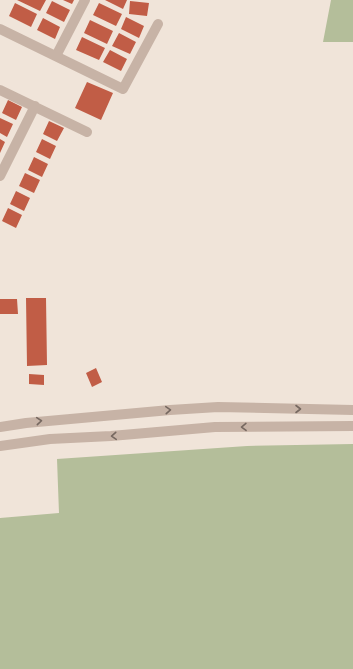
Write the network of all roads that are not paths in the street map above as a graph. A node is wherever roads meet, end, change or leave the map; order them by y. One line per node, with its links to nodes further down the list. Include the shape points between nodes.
1 (85, 0): 4 (street)
2 (158, 24): 4 (street, via 123,89)
3 (0, 29): 4 (street)
4 (56, 56)
5 (0, 90): 6 (street)
6 (35, 106): 7 (street); 8 (street)
7 (87, 132)
8 (0, 176)
9 (353, 410): 11 (street, one-way to 9, via 33,422 218,408)
10 (353, 426): 12 (street, one-way to 12, via 215,427 50,439)
11 (0, 427)
12 (0, 446)

